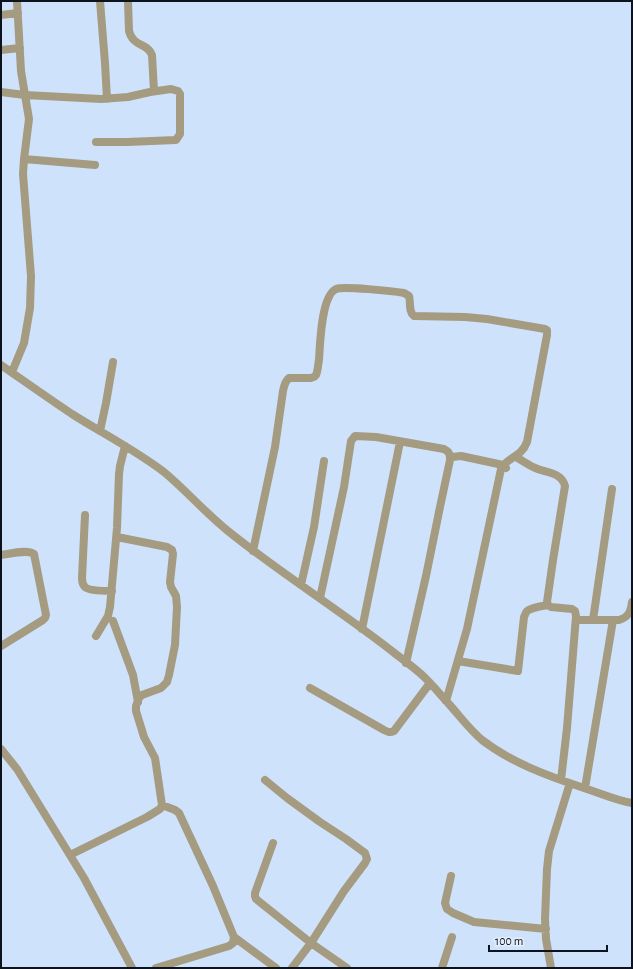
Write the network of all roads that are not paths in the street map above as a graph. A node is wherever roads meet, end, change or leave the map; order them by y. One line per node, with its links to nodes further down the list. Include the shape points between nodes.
1 (17, 1): 4 (street)
2 (100, 1): 11 (street)
3 (128, 1): 8 (street, via 129,34 133,40 151,52)
4 (18, 13): 5 (street); 6 (street)
5 (1, 15)
6 (20, 48): 7 (street); 10 (street)
7 (1, 50)
8 (154, 91): 11 (street); 12 (street, via 171,89 180,94 180,134 176,140)
9 (1, 92): 10 (street)
10 (25, 95): 11 (street); 13 (street, via 29,119)
11 (106, 99)
12 (96, 142)
13 (24, 159): 14 (street); 17 (street, via 24,194 31,276 30,308 24,343)
14 (95, 165)
15 (113, 362): 18 (street)
16 (1, 365): 17 (street)
17 (12, 372): 18 (street)
18 (100, 431): 20 (street)
19 (400, 442): 21 (street, via 444,449); 32 (street, via 376,437 353,437); 39 (street)
20 (125, 446): 27 (street, via 119,474); 28 (street, via 182,487 231,534)
21 (450, 456): 24 (street, via 461,456); 43 (street)
22 (516, 457): 24 (street); 28 (street, via 526,442 547,330 487,319 414,316 410,311 409,296 404,292 336,289 328,298 324,310 316,375 311,378 289,378 285,384); 34 (street, via 534,468 558,476 564,482)
23 (324, 461): 30 (street, via 314,527)
24 (504, 466): 42 (street, via 499,476)
25 (612, 489): 36 (street)
26 (85, 515): 31 (street, via 82,578 84,587)
27 (116, 537): 31 (street); 47 (street, via 167,547 173,554 170,582 176,596 177,607 175,645 169,675 161,688 142,695)
28 (253, 551): 30 (street)
29 (1, 555): 41 (street, via 27,551 34,554 46,615 43,620)
30 (301, 585): 32 (street)
31 (112, 591): 40 (street, via 108,616)
32 (320, 598): 39 (street)
33 (632, 602): 37 (street, via 631,611 624,619)
34 (548, 605): 35 (street, via 572,609 575,611); 42 (street, via 526,612 518,670)
35 (576, 620): 36 (street); 50 (street)
36 (593, 620): 37 (street)
37 (613, 620): 52 (street)
38 (113, 621): 47 (street, via 133,676)
39 (362, 629): 43 (street)
40 (96, 636)
41 (1, 646)
42 (458, 661): 46 (street)
43 (406, 663): 44 (street)
44 (430, 684): 45 (street, via 392,732 384,730); 46 (street)
45 (310, 688)
46 (446, 701): 50 (street, via 481,739 525,766)
47 (138, 702): 54 (street, via 136,711 144,737 155,758)
48 (2, 751): 56 (street, via 17,770)
49 (265, 780): 61 (street, via 367,856)
50 (561, 780): 51 (street)
51 (570, 784): 52 (street); 58 (street, via 549,851)
52 (585, 788): 53 (street)
53 (632, 803)
54 (162, 805): 56 (street, via 147,817); 59 (street, via 179,813)
55 (274, 843): 61 (street, via 256,899)
56 (70, 855): 62 (street)
57 (451, 876): 58 (street, via 445,903 447,909 453,913 474,922)
58 (546, 930): 68 (street)
59 (234, 937): 63 (street, via 233,943 229,946); 64 (street)
60 (452, 937): 67 (street)
61 (311, 943): 65 (street); 66 (street)
62 (132, 968)
63 (156, 968)
64 (276, 968)
65 (292, 968)
66 (347, 968)
67 (442, 968)
68 (551, 968)

